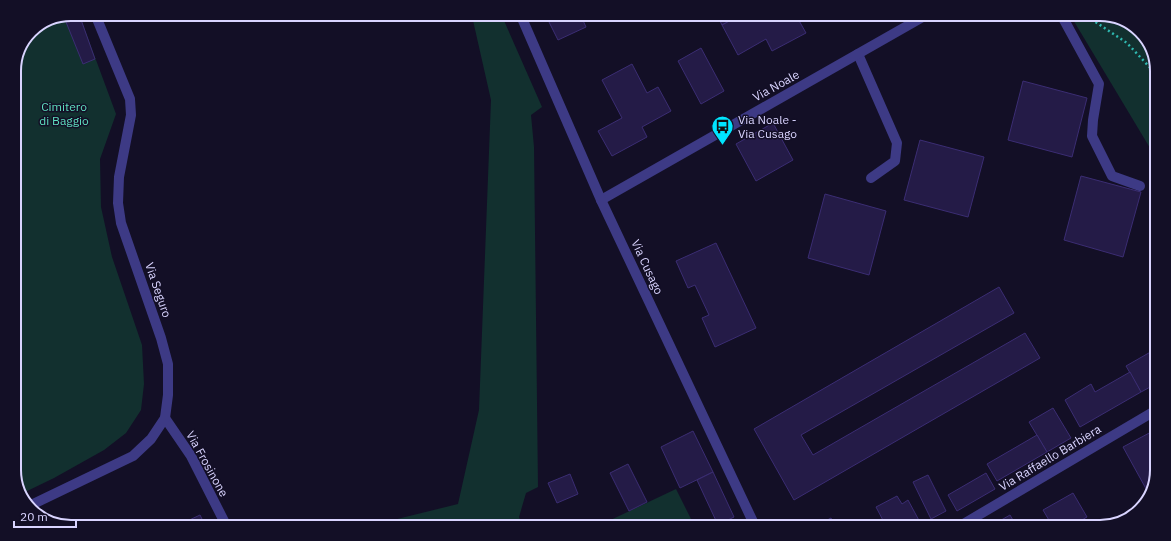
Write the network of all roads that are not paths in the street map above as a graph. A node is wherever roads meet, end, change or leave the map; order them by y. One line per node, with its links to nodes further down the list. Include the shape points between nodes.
1 (98, 21): 10 (street, Via Seguro, via 130,99 132,115 119,177 118,202 121,223 168,364)
2 (523, 21): 8 (street, Via Cusago)
3 (916, 21): 5 (street, Via Noale)
4 (1065, 21): 7 (street, via 1099,84 1092,136 1112,176)
5 (858, 54): 6 (street, via 897,142 895,160); 8 (street, Via Noale)
6 (871, 178)
7 (1140, 186)
8 (601, 200): 13 (street, Via Cusago)
9 (1150, 414): 14 (street, Via Raffaello Barbiera)
10 (165, 418): 11 (street, Via Seguro, via 151,439 133,456); 12 (street, Via Frosinone, via 191,456)
11 (34, 504)
12 (223, 520)
13 (753, 520)
14 (970, 520)

